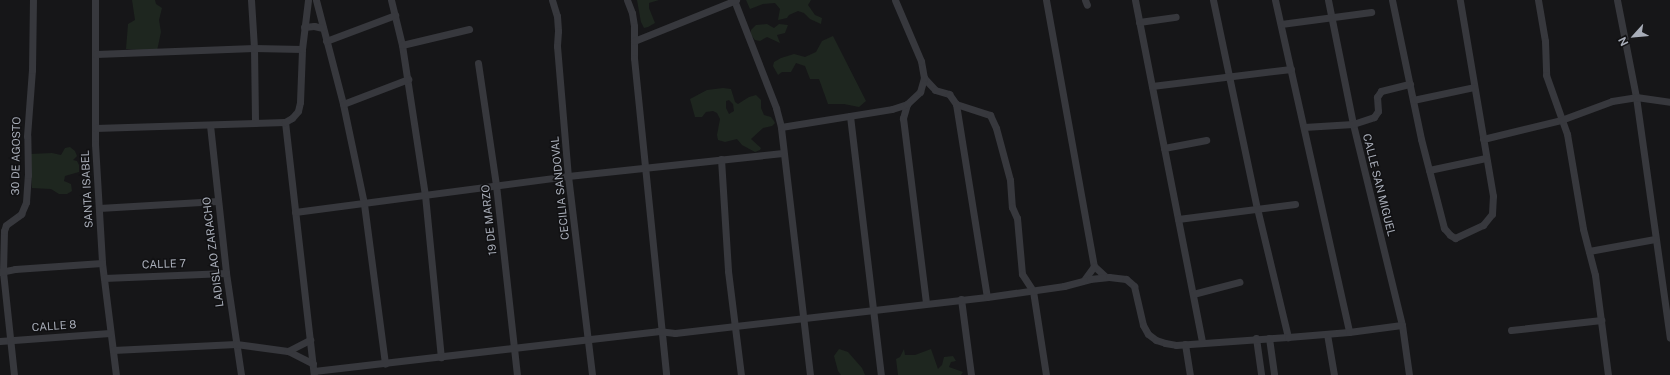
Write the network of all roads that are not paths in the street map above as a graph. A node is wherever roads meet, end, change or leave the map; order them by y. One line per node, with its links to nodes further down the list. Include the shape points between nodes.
1 (33, 0): 80 (street, 30 DE AGOSTO, via 26,202 21,214 4,230)
2 (95, 0): 34 (street, SANTA ISABEL)
3 (252, 0): 32 (street)
4 (308, 0): 26 (street)
5 (316, 0): 27 (street)
6 (391, 0): 21 (street)
7 (552, 0): 66 (street, CECILIA SANDOVAL, via 557,16 557,46)
8 (628, 0): 30 (street)
9 (735, 0): 30 (street); 55 (street, via 776,108)
10 (895, 0): 38 (street, via 921,60)
11 (1046, 0): 79 (street)
12 (1135, 0): 24 (street)
13 (1213, 0): 37 (street)
14 (1275, 0): 25 (street)
15 (1328, 0): 23 (street, CALLE SAN MIGUEL)
16 (1392, 0): 40 (street)
17 (1460, 0): 42 (street)
18 (1538, 0): 50 (street, via 1545,41 1546,75)
19 (1617, 0): 43 (street)
20 (1371, 12): 23 (street)
21 (395, 15): 29 (street); 31 (street)
22 (1176, 17): 24 (street)
23 (1331, 17): 25 (street); 53 (street, CALLE SAN MIGUEL)
24 (1139, 22): 41 (street)
25 (1280, 24): 36 (street)
26 (304, 27): 27 (street); 33 (street)
27 (323, 28): 29 (street)
28 (469, 29): 31 (street)
29 (326, 41): 46 (street)
30 (634, 41): 64 (street)
31 (402, 45): 39 (street)
32 (254, 48): 33 (street); 34 (street); 52 (street)
33 (302, 49): 51 (street, via 298,111)
34 (96, 54): 57 (street, SANTA ISABEL)
35 (478, 63): 67 (street, 19 DE MARZO)
36 (1291, 69): 37 (street); 56 (street)
37 (1229, 77): 41 (street); 73 (street)
38 (924, 78): 47 (street, via 920,92); 48 (street, via 935,90 948,94)
39 (408, 79): 46 (street); 68 (street)
40 (1410, 84): 44 (street); 53 (street, via 1381,91 1377,97 1378,111 1374,117)
41 (1152, 86): 60 (street)
42 (1474, 88): 44 (street); 58 (street)
43 (1636, 97): 45 (street); 50 (street, via 1612,101); 76 (street)
44 (1413, 100): 65 (street)
45 (1670, 102)
46 (343, 104): 70 (street)
47 (907, 104): 49 (street); 90 (street, via 903,118)
48 (956, 104): 86 (street, via 990,115 996,128 1010,180 1012,207 1017,218 1022,274); 88 (street)
49 (850, 116): 55 (street); 91 (street)
50 (1561, 120): 58 (street); 77 (street, via 1567,134)
51 (285, 122): 52 (street); 74 (street)
52 (255, 123): 54 (street)
53 (1353, 124): 56 (street); 94 (street, CALLE SAN MIGUEL)
54 (210, 125): 57 (street); 69 (street, LADISLAO ZARACHO)
55 (780, 127): 61 (street)
56 (1304, 127): 98 (street)
57 (95, 128): 72 (street, SANTA ISABEL)
58 (1483, 139): 62 (street)
59 (1206, 140): 60 (street)
60 (1164, 148): 75 (street)
61 (783, 154): 63 (street); 92 (street)
62 (1486, 158): 65 (street); 65 (street, via 1493,196 1492,214 1483,225 1456,238 1444,228)
63 (721, 159): 64 (street); 95 (street, via 728,271)
64 (644, 167): 66 (street); 97 (street)
65 (1429, 170)
66 (568, 176): 67 (street); 107 (street, CECILIA SANDOVAL)
67 (496, 185): 68 (street); 112 (street, 19 DE MARZO)
68 (425, 195): 70 (street); 115 (street)
69 (218, 201): 72 (street); 81 (street, LADISLAO ZARACHO)
70 (364, 204): 74 (street); 116 (street)
71 (1295, 204): 73 (street)
72 (99, 208): 78 (street, SANTA ISABEL)
73 (1258, 208): 75 (street); 101 (street)
74 (295, 212): 106 (street)
75 (1178, 219): 87 (street)
76 (1655, 239): 77 (street); 104 (street)
77 (1589, 251): 93 (street, via 1595,275)
78 (102, 263): 80 (street, via 15,268); 83 (street, SANTA ISABEL)
79 (1094, 266): 82 (street); 84 (street)
80 (1, 272): 105 (street, 30 DE AGOSTO)
81 (226, 273): 83 (street, CALLE 7); 110 (street, LADISLAO ZARACHO)
82 (1106, 277): 84 (street); 111 (street, via 1126,280 1134,286 1143,325 1148,334 1165,343)
83 (104, 278): 99 (street, SANTA ISABEL)
84 (1084, 280): 86 (street)
85 (1239, 282): 87 (street)
86 (1033, 291): 88 (street); 128 (street)
87 (1193, 294): 109 (street)
88 (987, 297): 89 (street)
89 (962, 299): 90 (street); 127 (street)
90 (926, 303): 91 (street)
91 (872, 310): 92 (street); 126 (street)
92 (803, 317): 95 (street); 125 (street)
93 (1600, 320): 96 (street); 134 (street)
94 (1402, 325): 98 (street); 133 (street, CALLE SAN MIGUEL)
95 (735, 326): 97 (street, via 675,333); 124 (street)
96 (1511, 330)
97 (661, 332): 107 (street); 123 (street)
98 (1349, 332): 100 (street)
99 (110, 333): 105 (street, CALLE 8); 113 (street, SANTA ISABEL)
100 (1327, 334): 101 (street); 132 (street)
101 (1288, 337): 103 (street)
102 (1256, 338): 103 (street); 109 (street); 130 (street)
103 (1269, 338): 131 (street)
104 (1670, 338)
105 (10, 340): 108 (street, CALLE 8); 118 (street, 30 DE AGOSTO)
106 (310, 340): 114 (street); 117 (street)
107 (588, 340): 112 (street); 122 (street, CECILIA SANDOVAL)
108 (0, 341)
109 (1202, 343): 111 (street)
110 (236, 344): 113 (street); 114 (street); 120 (street, LADISLAO ZARACHO)
111 (1185, 344): 129 (street)
112 (514, 348): 115 (street); 121 (street, 19 DE MARZO)
113 (113, 350): 119 (street, SANTA ISABEL)
114 (288, 351): 117 (street)
115 (441, 357): 116 (street)
116 (385, 364): 117 (street)
117 (313, 370)
118 (14, 375)
119 (116, 375)
120 (241, 375)
121 (517, 375)
122 (592, 375)
123 (666, 375)
124 (741, 375)
125 (810, 375)
126 (881, 375)
127 (971, 375)
128 (1046, 375)
129 (1190, 375)
130 (1261, 375)
131 (1274, 375)
132 (1334, 375)
133 (1409, 375)
134 (1608, 375)

